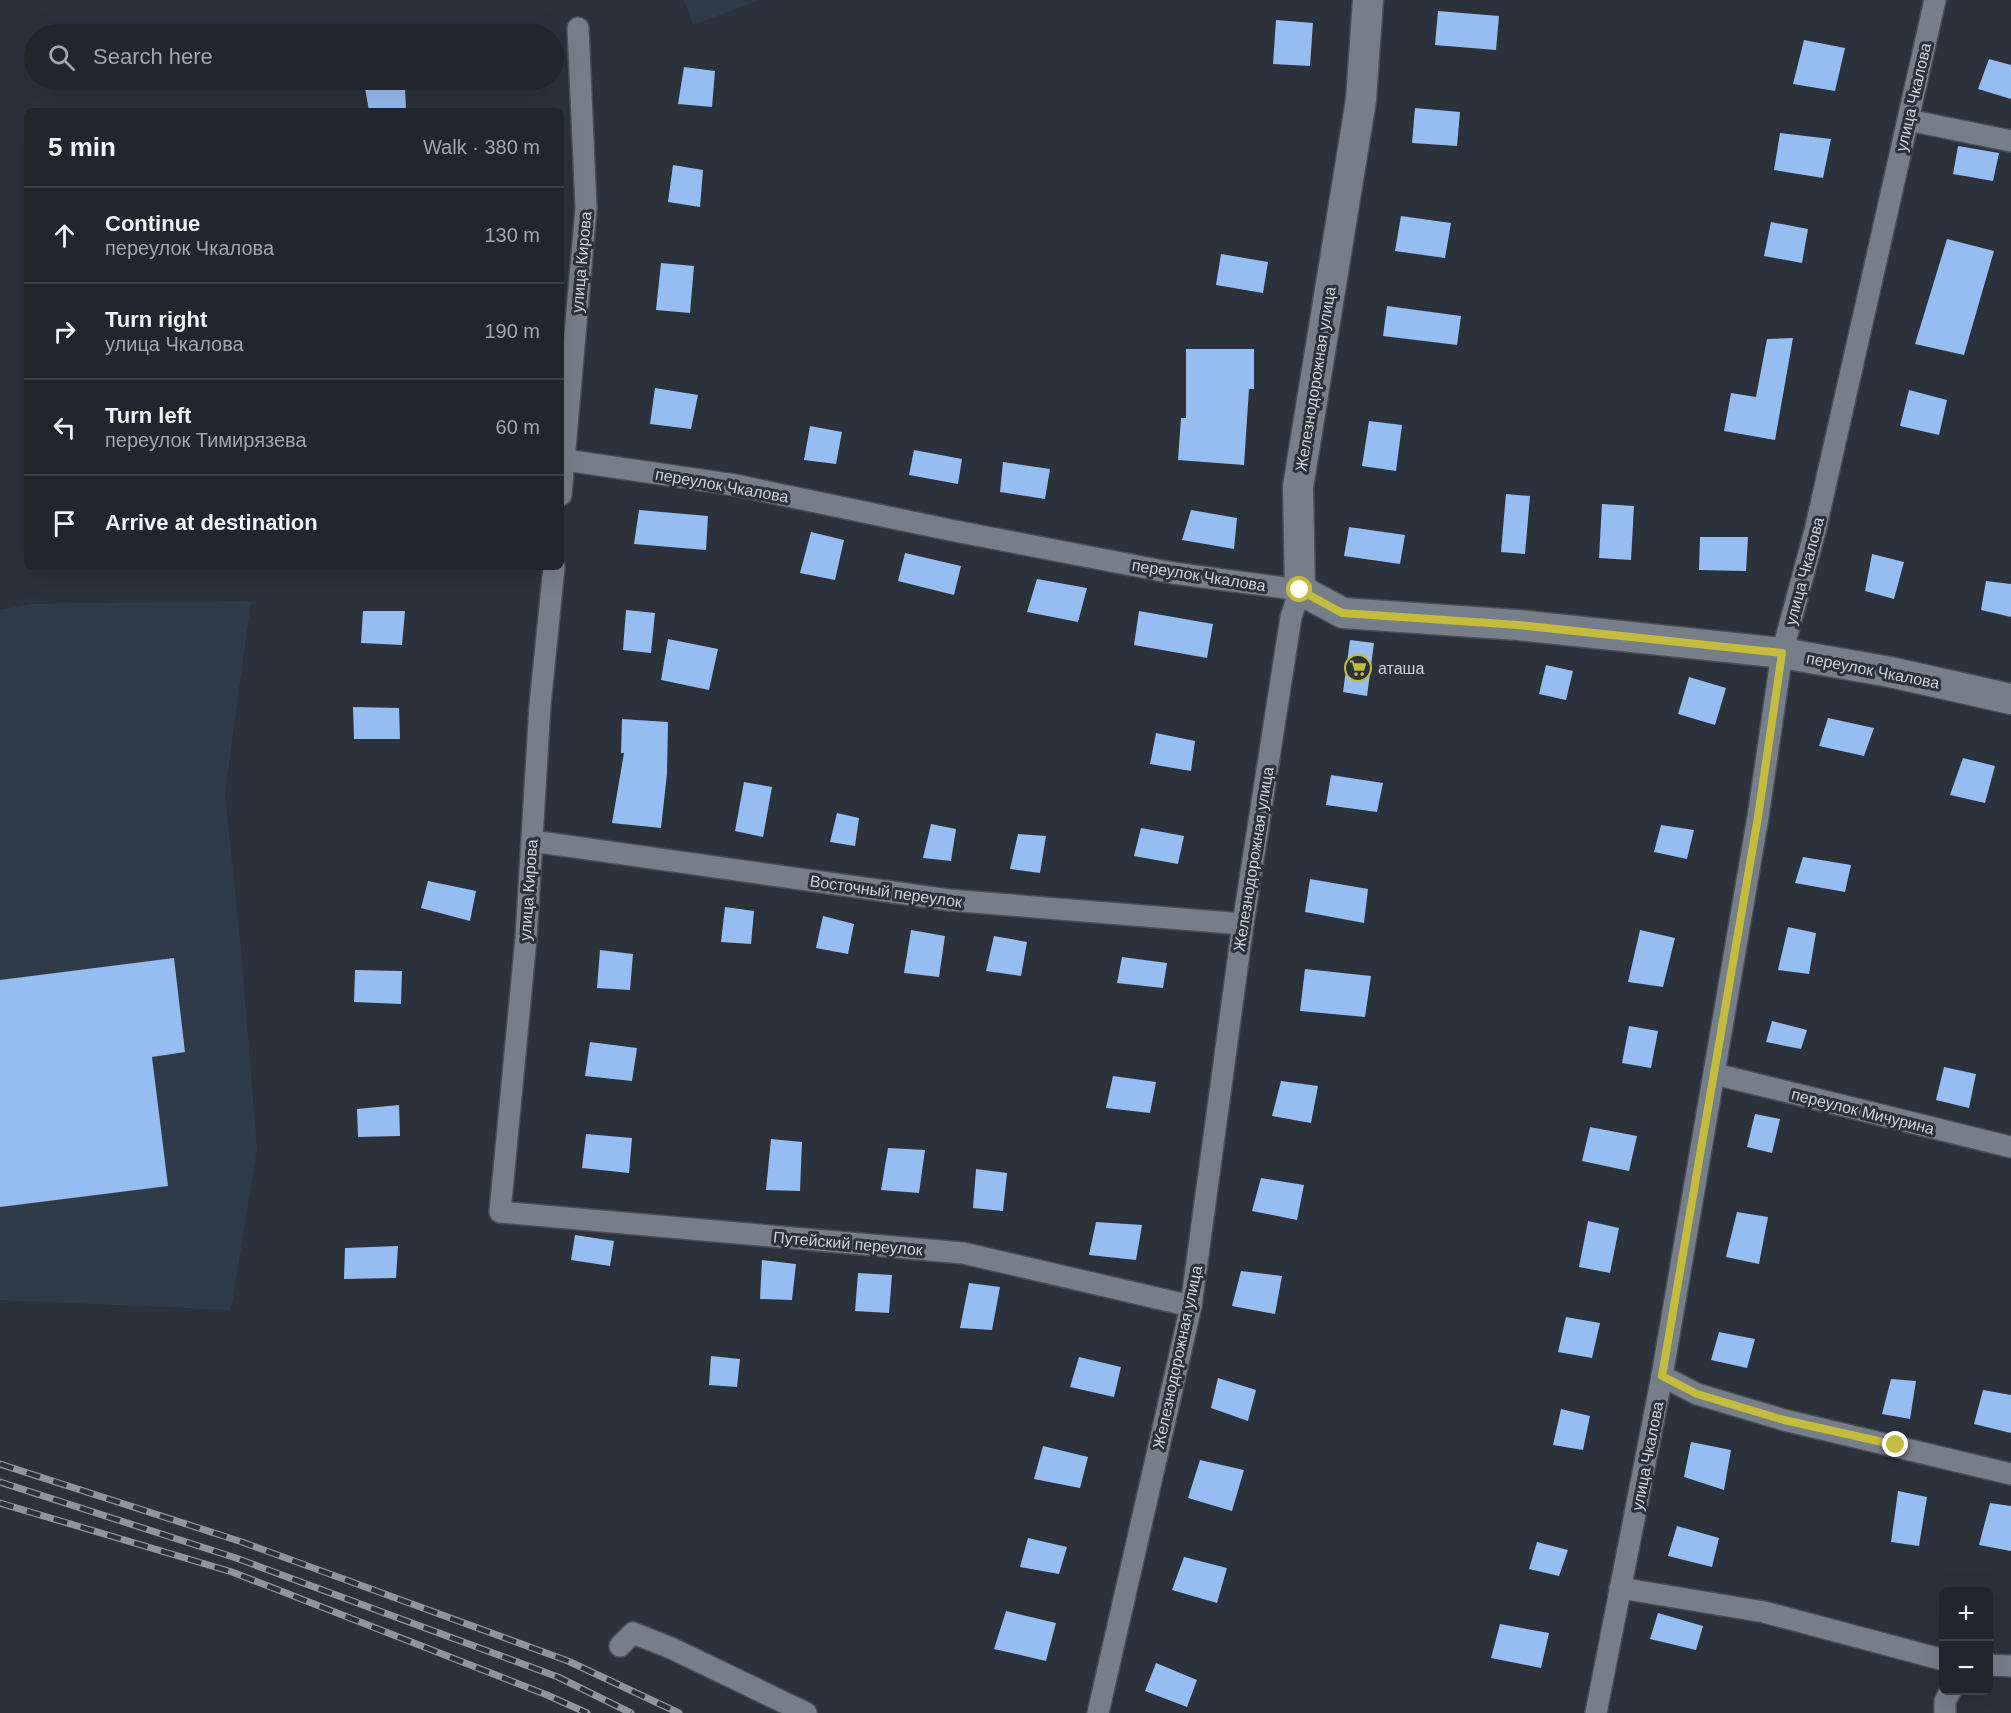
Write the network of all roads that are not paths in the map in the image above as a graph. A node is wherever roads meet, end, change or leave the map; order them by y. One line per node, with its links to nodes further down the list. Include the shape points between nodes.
1 (1368, 0): 9 (street, Железнодорожная улица, via 1362,100 1298,487)
2 (1935, 0): 4 (street, улица Чкалова)
3 (578, 28): 6 (street, улица Кирова, via 586,208)
4 (1908, 120): 5 (street); 10 (street, улица Чкалова, via 1815,531)
5 (2011, 141)
6 (565, 460): 7 (street, улица Кирова); 9 (street, переулок Чкалова, via 735,485 1173,573)
7 (564, 469)
8 (554, 570): 12 (street, улица Кирова)
9 (1300, 590): 10 (street, переулок Чкалова, via 1342,613 1518,625); 13 (street, Железнодорожная улица, via 1291,617)
10 (1782, 653): 11 (street, переулок Чкалова); 14 (street, улица Чкалова)
11 (2011, 699)
12 (531, 841): 13 (street, Восточный переулок, via 949,900); 16 (street, улица Кирова)
13 (1243, 924): 17 (street, Железнодорожная улица)
14 (1715, 1074): 15 (street, переулок Мичурина); 18 (street, улица Чкалова)
15 (2011, 1147)
16 (500, 1212): 17 (street, Путейский переулок, via 963,1253)
17 (1191, 1306): 27 (street, Железнодорожная улица)
18 (1662, 1376): 19 (street, via 1697,1394 1784,1420); 20 (street, улица Чкалова)
19 (2011, 1473)
20 (1620, 1588): 22 (street, via 1764,1612); 28 (street, улица Чкалова)
21 (620, 1646): 26 (street, via 633,1633)
22 (1939, 1659)
23 (1993, 1665): 24 (street)
24 (2011, 1666)
25 (1948, 1695): 29 (street)
26 (806, 1713)
27 (1098, 1713)
28 (1596, 1713)
29 (1945, 1713)

